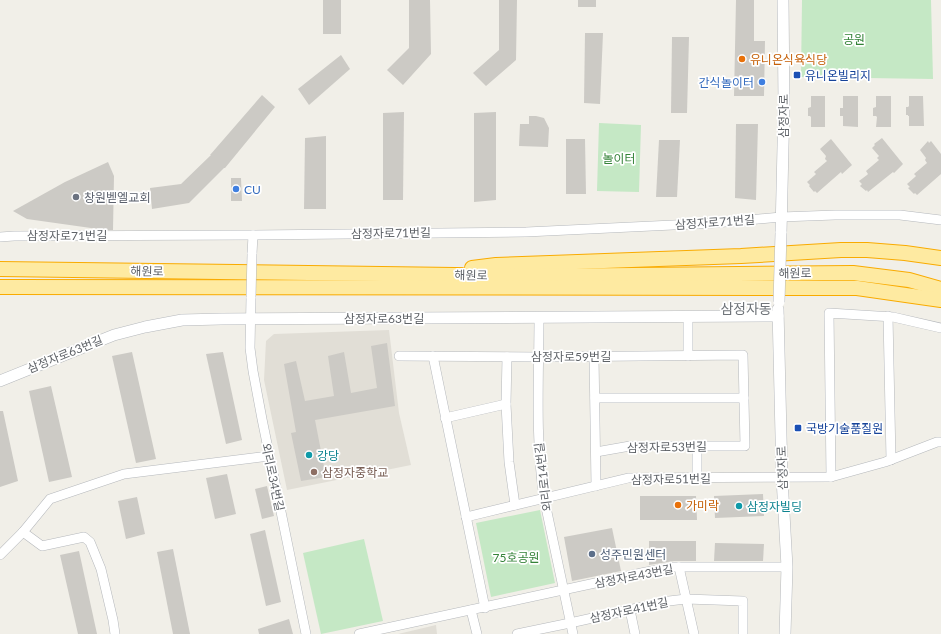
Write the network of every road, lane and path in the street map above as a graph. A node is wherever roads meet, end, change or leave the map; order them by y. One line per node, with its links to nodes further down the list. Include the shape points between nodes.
1 (783, 0): 2 (street, 삼정자로)
2 (781, 217): 3 (street, 삼정자로71번길, via 900,215); 4 (street, 삼정자로71번길, via 715,223 526,232); 13 (street, 삼정자로, bridge)
3 (941, 220)
4 (253, 235): 5 (street, 삼정자로71번길); 16 (street, 외리로34번길, bridge)
5 (0, 237)
6 (941, 258): 8 (highway, via 905,253 841,250 496,265)
7 (0, 269): 8 (highway, 해원로)
8 (434, 275): 10 (highway, 해원로, via 853,273 909,280)
9 (0, 287): 11 (highway, 해원로, via 857,288)
10 (941, 289)
11 (941, 300)
12 (688, 316): 13 (street, 삼정자로63번길); 15 (street, 삼정자로63번길); 23 (street)
13 (778, 316): 37 (street, 삼정자로)
14 (888, 316): 17 (street); 34 (street); 35 (street, via 829,313)
15 (539, 317): 16 (street, 삼정자로63번길); 24 (street, 외리로14번길)
16 (251, 318): 25 (street, 삼정자로63번길, via 182,320 137,329 114,335); 33 (street, 외리로34번길, via 250,348 253,371)
17 (941, 328)
18 (743, 355): 23 (street, 삼정자로59번길); 27 (street, 삼정자로53번길)
19 (399, 356): 20 (street, 삼정자로59번길)
20 (433, 356): 21 (street, 삼정자로59번길); 29 (street)
21 (507, 356): 24 (street, 삼정자로59번길); 28 (street)
22 (594, 356): 23 (street, 삼정자로59번길); 24 (street, 삼정자로59번길); 26 (street)
23 (688, 356)
24 (539, 357): 39 (street, 외리로14번길, via 538,444)
25 (0, 381)
26 (595, 398): 27 (street); 32 (street)
27 (744, 398): 31 (street, 삼정자로53번길, via 745,446)
28 (506, 404): 29 (street); 40 (street, via 509,462)
29 (445, 418): 41 (street)
30 (941, 442): 34 (street, 삼정자로51번길)
31 (697, 446): 32 (street, 삼정자로53번길, via 630,446); 36 (street)
32 (596, 452): 38 (street)
33 (269, 456): 42 (street, via 124,474 50,499); 54 (street, 외리로34번길)
34 (890, 460): 35 (street, 삼정자로51번길)
35 (831, 477): 37 (street, 삼정자로51번길)
36 (697, 478): 37 (street, 삼정자로51번길); 38 (street, 삼정자로51번길, via 628,478)
37 (782, 478): 45 (street, 삼정자로)
38 (596, 486): 39 (street, 삼정자로51번길)
39 (544, 498): 40 (street, 삼정자로51번길); 46 (street, 외리로14번길)
40 (515, 505): 41 (street, 삼정자로51번길)
41 (466, 517): 48 (street)
42 (23, 532): 43 (street); 53 (street, via 42,546 84,537 90,542 101,569)
43 (0, 555)
44 (679, 567): 45 (street, 삼정자로43번길); 46 (street, 삼정자로43번길); 47 (street)
45 (787, 567): 62 (street, 삼정자로)
46 (563, 591): 48 (street, 삼정자로43번길); 51 (street, 외리로14번길)
47 (686, 599): 50 (street, 삼정자로41번길); 60 (street); 61 (street, 삼정자로41번길, via 743,601)
48 (484, 608): 49 (street, 삼정자로43번길)
49 (471, 610): 55 (street, 삼정자로43번길); 56 (street)
50 (630, 610): 51 (street, 삼정자로41번길); 59 (street)
51 (570, 623): 52 (street, 삼정자로41번길); 58 (street, 외리로14번길)
52 (536, 632): 57 (street, 삼정자로41번길)
53 (115, 634)
54 (306, 634)
55 (359, 634)
56 (477, 634)
57 (517, 634)
58 (573, 634)
59 (635, 634)
60 (694, 634)
61 (744, 634)
62 (785, 634)

